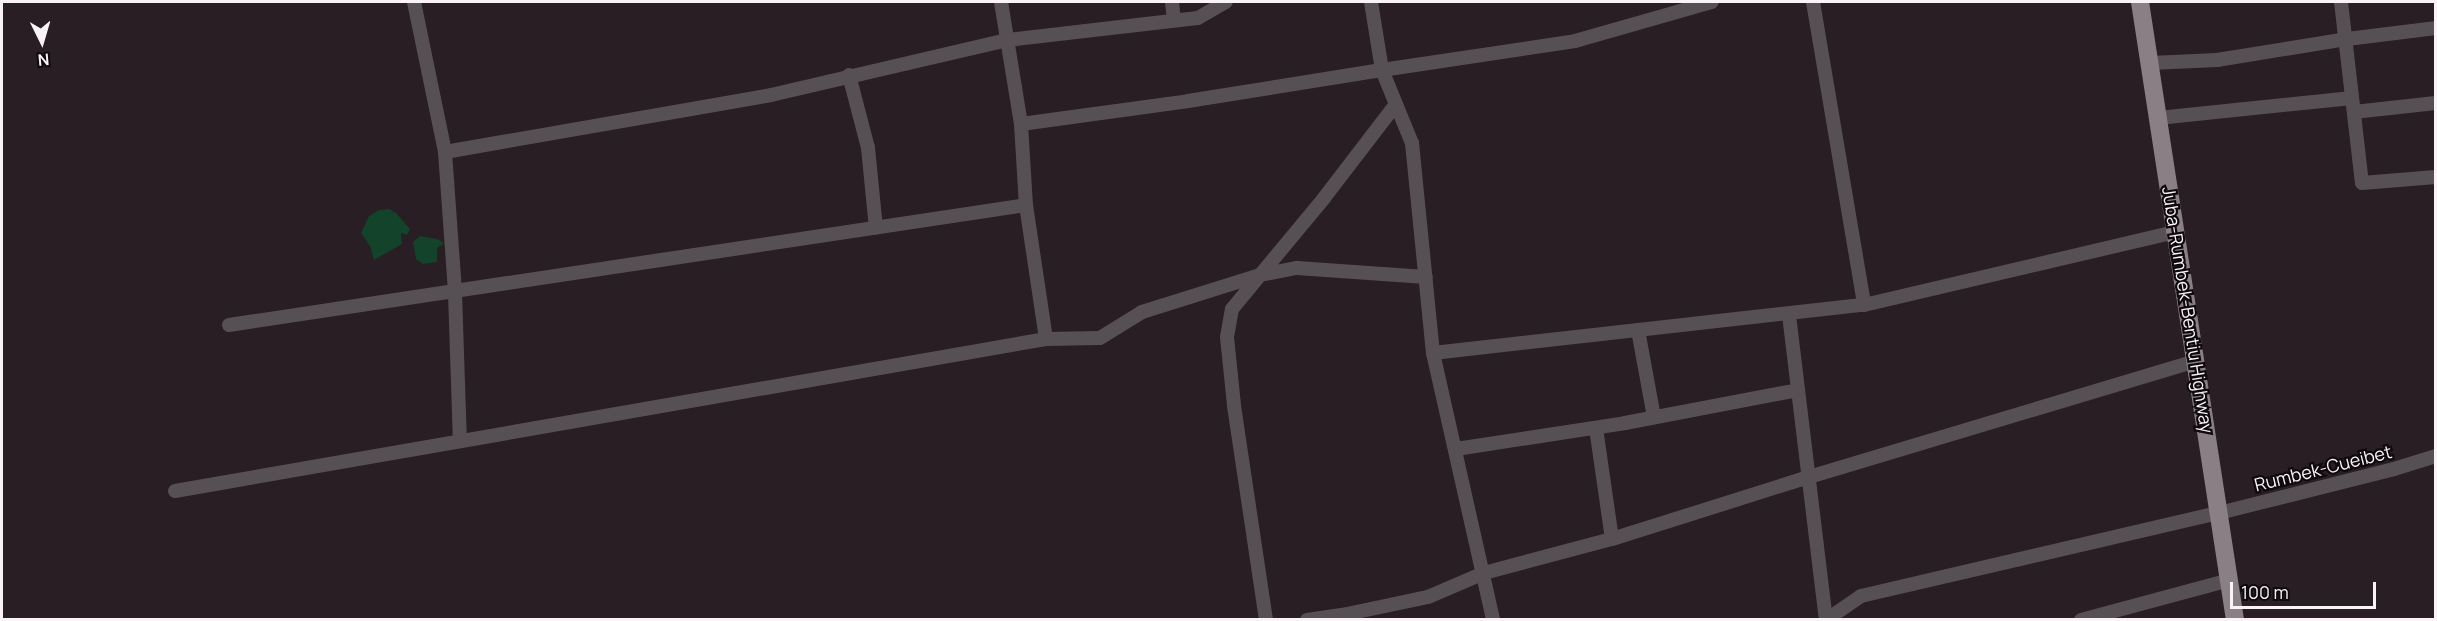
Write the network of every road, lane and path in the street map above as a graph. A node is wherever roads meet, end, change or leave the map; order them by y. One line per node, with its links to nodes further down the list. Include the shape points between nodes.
1 (414, 2): 23 (street)
2 (1000, 2): 13 (street)
3 (1172, 2): 10 (street)
4 (1226, 2): 10 (street, via 1198,18)
5 (1371, 2): 15 (street)
6 (1712, 2): 15 (street, via 1575,41)
7 (1813, 2): 31 (street)
8 (2140, 2): 14 (main road, Juba-Rumbek-Bentiu Highway)
9 (2341, 2): 12 (street)
10 (1174, 20): 13 (street)
11 (2436, 28): 12 (street)
12 (2346, 39): 14 (street, via 2217,60); 17 (street)
13 (1008, 40): 16 (street); 22 (street)
14 (2150, 63): 21 (main road, Juba-Rumbek-Bentiu Highway)
15 (1382, 70): 19 (street); 22 (street)
16 (849, 75): 23 (street, via 771,94); 26 (street, via 868,148)
17 (2352, 98): 20 (street); 21 (street)
18 (2436, 103): 20 (street)
19 (1396, 104): 28 (street); 29 (street, via 1412,143)
20 (2354, 112): 24 (street, via 2362,183)
21 (2158, 118): 27 (main road, Juba-Rumbek-Bentiu Highway)
22 (1021, 124): 25 (street)
23 (445, 152): 30 (street)
24 (2436, 177)
25 (1026, 205): 26 (street); 35 (street)
26 (876, 228): 30 (street)
27 (2176, 232): 31 (street); 37 (main road, Juba-Rumbek-Bentiu Highway)
28 (1260, 275): 29 (street, via 1297,268); 35 (street, via 1142,312 1100,338); 50 (street, via 1232,309 1227,337)
29 (1426, 277): 36 (street)
30 (455, 292): 33 (street); 41 (street)
31 (1864, 305): 32 (street)
32 (1789, 315): 34 (street); 38 (street)
33 (229, 325)
34 (1638, 330): 36 (street); 39 (street)
35 (1046, 339): 41 (street)
36 (1433, 353): 42 (street)
37 (2195, 361): 44 (street); 46 (main road, Juba-Rumbek-Bentiu Highway)
38 (1798, 390): 39 (street); 44 (street)
39 (1654, 417): 40 (street)
40 (1596, 428): 42 (street); 47 (street)
41 (460, 441): 45 (street)
42 (1456, 449): 48 (street)
43 (2436, 456): 46 (street, Rumbek-Cueibet)
44 (1809, 477): 47 (street); 53 (street)
45 (176, 491)
46 (2219, 513): 49 (main road, Juba-Rumbek-Bentiu Highway); 53 (street, Rumbek-Cueibet, via 1862,596)
47 (1612, 539): 48 (street)
48 (1484, 573): 51 (street, via 1428,597); 52 (street)
49 (2229, 580): 54 (street); 55 (main road, Juba-Rumbek-Bentiu Highway)
50 (1266, 620)
51 (1307, 620)
52 (1493, 620)
53 (1826, 620)
54 (2081, 620)
55 (2235, 620)

